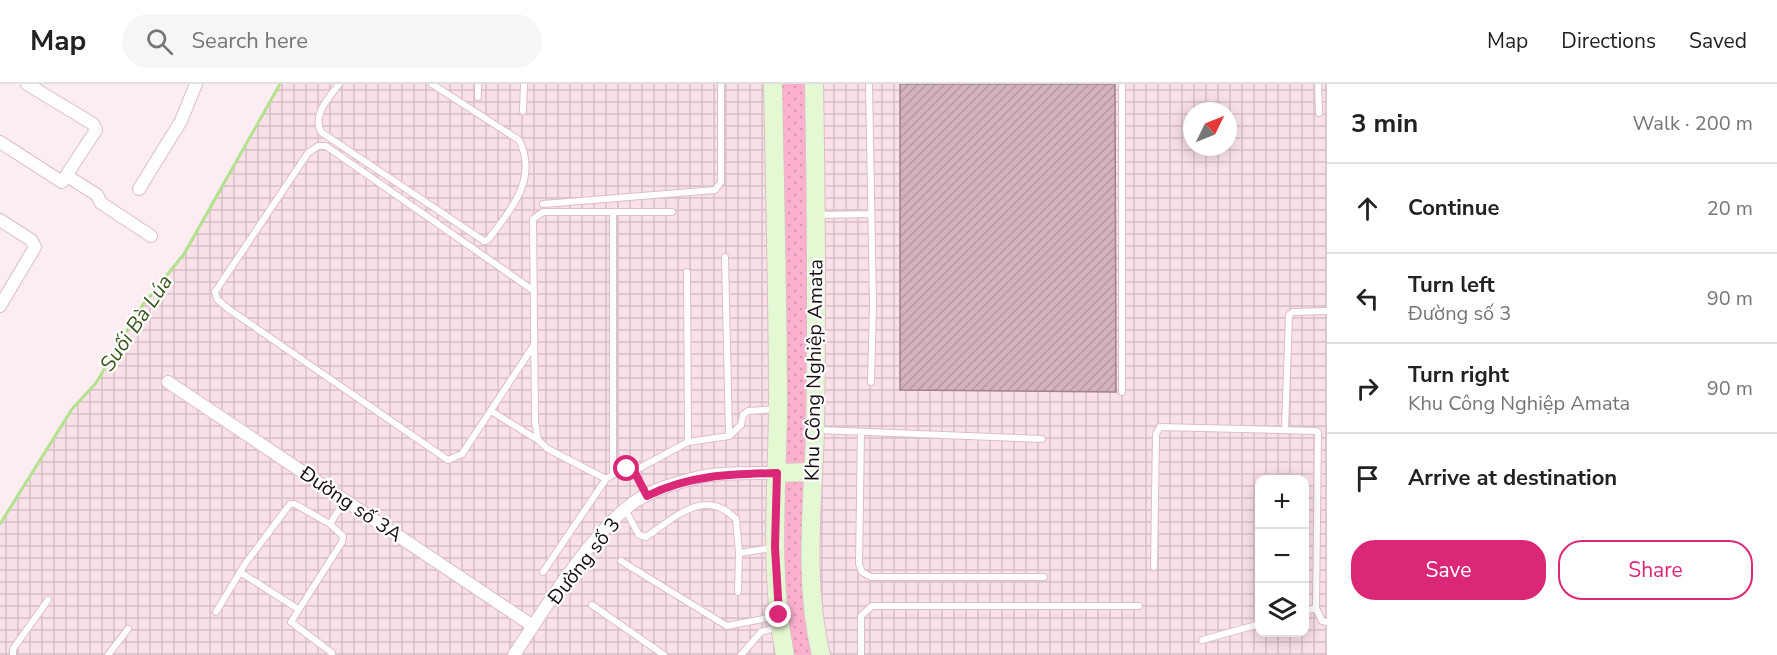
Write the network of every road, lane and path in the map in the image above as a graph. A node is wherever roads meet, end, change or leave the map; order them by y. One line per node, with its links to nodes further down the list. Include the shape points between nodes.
1 (27, 84): 17 (street, via 96,129)
2 (196, 84): 18 (street, via 181,121)
3 (339, 84): 4 (lane, via 319,114 317,124 321,132 486,241 522,193 524,150 519,140)
4 (432, 84)
5 (478, 84): 13 (lane)
6 (524, 84): 14 (lane)
7 (721, 84): 19 (lane, via 721,182 715,190)
8 (773, 84): 35 (street, Khu Công Nghiệp Amata)
9 (814, 84): 23 (street, Khu Công Nghiệp Amata)
10 (869, 84): 22 (lane)
11 (1122, 84): 34 (lane)
12 (1318, 84): 15 (lane)
13 (478, 97)
14 (524, 111)
15 (1319, 113)
16 (0, 142): 17 (street, via 60,181)
17 (67, 176): 25 (street)
18 (139, 189)
19 (543, 204)
20 (613, 212): 21 (lane); 28 (lane, via 536,215); 47 (lane)
21 (672, 212)
22 (871, 214): 23 (lane); 33 (lane)
23 (816, 215): 38 (street, Khu Công Nghiệp Amata)
24 (0, 220): 29 (street, via 31,240 35,247)
25 (151, 236)
26 (725, 257): 40 (lane)
27 (687, 272): 43 (lane)
28 (534, 291): 31 (lane); 36 (lane, via 326,146 318,146 308,153 215,292 227,308 448,460 462,454)
29 (0, 306)
30 (1327, 311): 37 (lane, via 1289,315)
31 (534, 345): 36 (lane); 42 (lane)
32 (168, 382): 49 (street, Đường số 3A)
33 (872, 382)
34 (1122, 392)
35 (778, 409): 40 (lane, via 748,411); 46 (street, Khu Công Nghiệp Amata)
36 (491, 411): 42 (lane)
37 (1285, 429): 55 (lane, via 1158,429); 63 (lane, via 1318,432)
38 (814, 430): 39 (lane); 45 (street, Khu Công Nghiệp Amata)
39 (861, 432): 41 (lane); 58 (lane, via 858,564 862,572 871,577)
40 (729, 436): 43 (lane)
41 (1042, 439)
42 (538, 440): 47 (lane)
43 (688, 442): 44 (lane)
44 (634, 471): 47 (lane, via 627,469); 48 (lane)
45 (813, 472): 46 (street); 80 (street, Khu Công Nghiệp Amata, via 813,582)
46 (777, 473): 48 (street, Đường số 3, via 706,476); 52 (street, Khu Công Nghiệp Amata)
47 (610, 477): 57 (lane)
48 (647, 496): 50 (street, Đường số 3)
49 (345, 501): 51 (lane); 70 (street, Đường số 3A)
50 (625, 509): 53 (lane, via 639,535 646,537 687,509 709,505 723,508 736,519); 70 (street, Đường số 3, via 598,536)
51 (330, 524): 56 (lane, via 290,504); 64 (lane, via 343,536 342,542)
52 (775, 547): 53 (lane); 67 (street, Khu Công Nghiệp Amata)
53 (739, 552): 59 (lane)
54 (621, 561): 67 (lane, via 727,626)
55 (1154, 567)
56 (240, 572): 64 (lane); 66 (lane)
57 (543, 572)
58 (1044, 577)
59 (738, 592)
60 (48, 600): 74 (lane)
61 (592, 605): 77 (lane)
62 (1139, 606): 81 (lane, via 872,606 861,616)
63 (1316, 608): 65 (lane); 68 (lane, via 1322,621)
64 (298, 609): 73 (lane, via 291,619 293,625)
65 (1309, 610)
66 (216, 612)
67 (779, 621): 78 (lane, via 761,633); 79 (street, Khu Công Nghiệp Amata)
68 (1327, 622)
69 (1255, 625): 72 (lane)
70 (533, 626): 76 (street, Đường số 3)
71 (128, 629): 75 (lane)
72 (1202, 640)
73 (332, 653)
74 (12, 655)
75 (108, 655)
76 (514, 655)
77 (664, 655)
78 (741, 655)
79 (784, 655)
80 (821, 655)
81 (861, 655)

